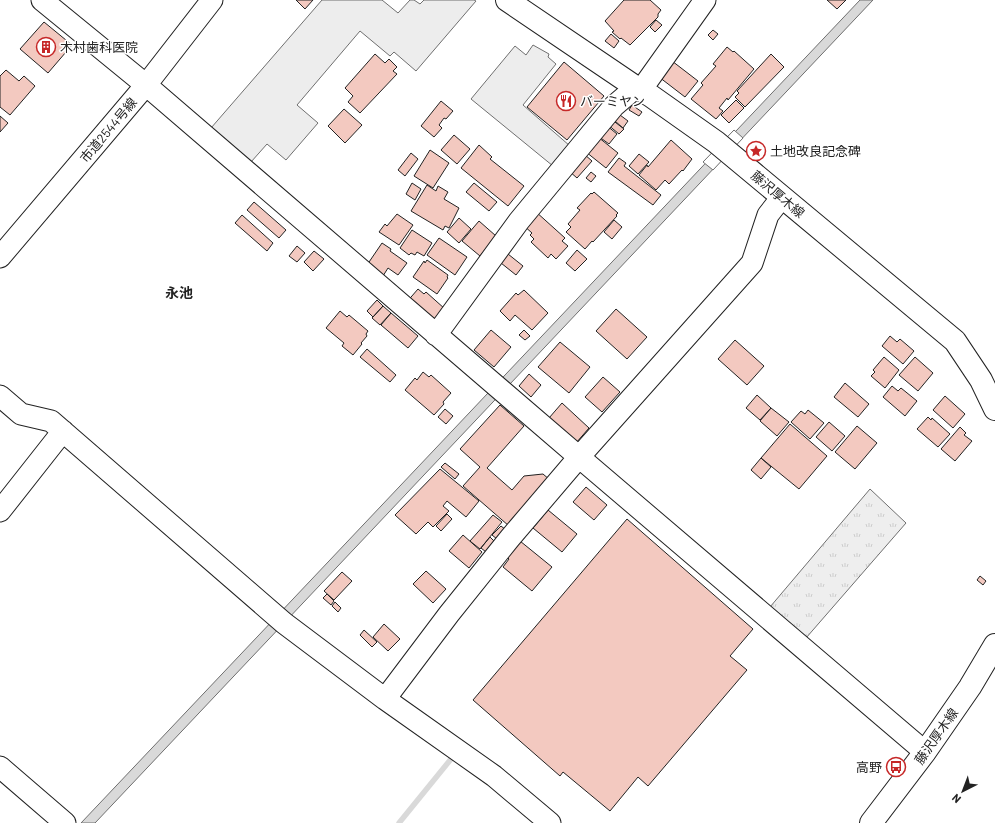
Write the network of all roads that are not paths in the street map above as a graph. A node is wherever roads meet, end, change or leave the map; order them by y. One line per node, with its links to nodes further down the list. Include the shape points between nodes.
1 (42, 0): 5 (street)
2 (212, 0): 5 (street, 市道2544号線)
3 (507, 0): 6 (main road, 藤沢厚木線)
4 (705, 0): 6 (street)
5 (146, 85): 8 (street, 市道2544号線); 9 (street)
6 (638, 88): 7 (main road, 藤沢厚木線, via 723,148); 9 (street, via 605,117 519,221)
7 (782, 197): 10 (main road, 藤沢厚木線); 15 (street, via 768,215 752,263)
8 (0, 257)
9 (436, 335): 15 (street)
10 (955, 341): 11 (main road); 13 (main road, 藤沢厚木線, via 981,380)
11 (995, 376)
12 (0, 396): 14 (street, via 21,414 50,421)
13 (995, 409)
14 (63, 431): 16 (street); 18 (street, via 280,620)
15 (579, 457): 18 (street, via 458,602); 19 (street)
16 (0, 511)
17 (995, 645): 19 (main road, 藤沢厚木線, via 970,687)
18 (385, 699): 22 (street, via 494,776)
19 (925, 752): 23 (main road, 藤沢厚木線)
20 (0, 767): 21 (street)
21 (65, 823)
22 (550, 823)
23 (871, 823)

